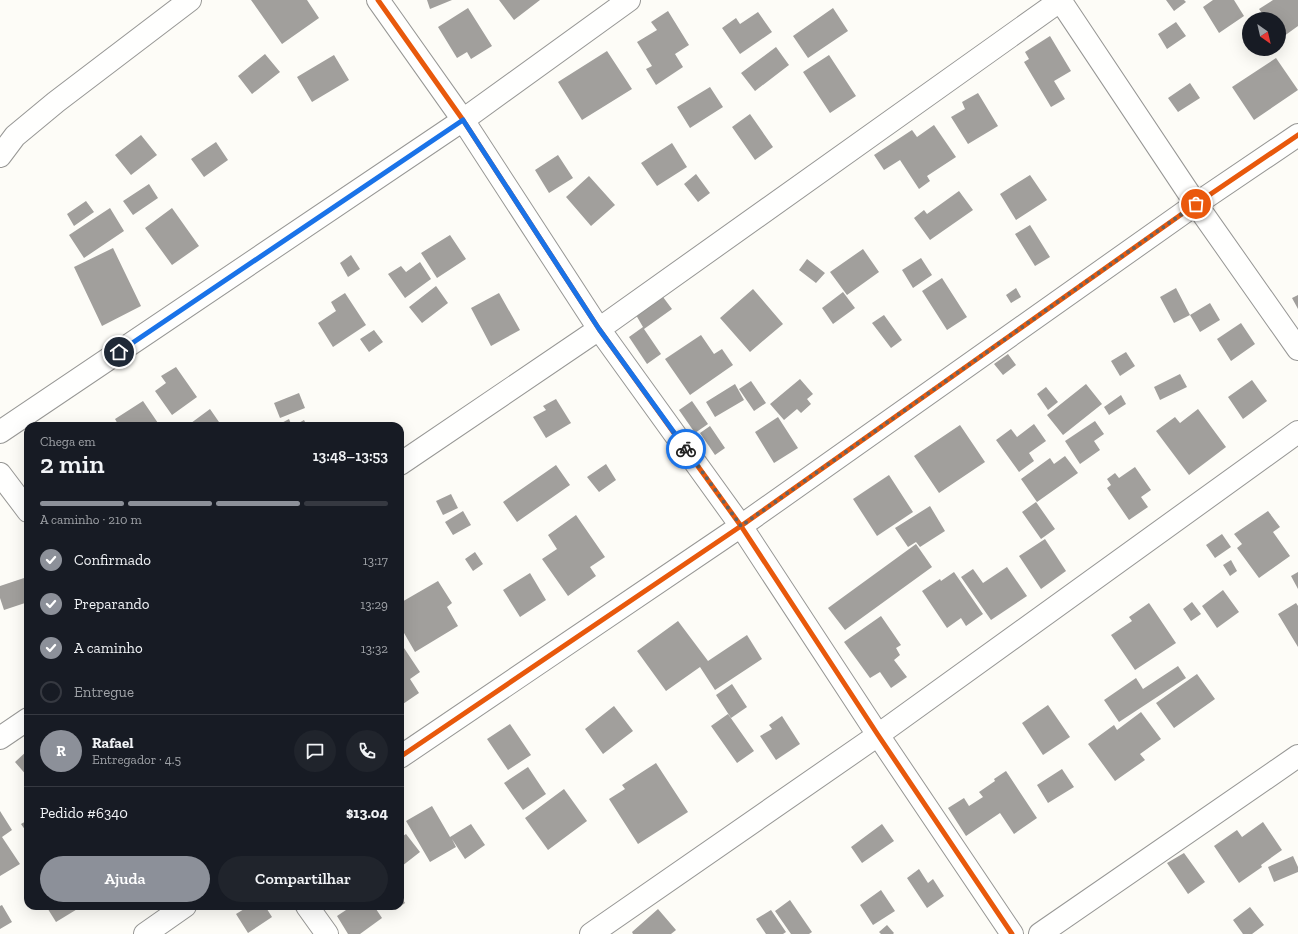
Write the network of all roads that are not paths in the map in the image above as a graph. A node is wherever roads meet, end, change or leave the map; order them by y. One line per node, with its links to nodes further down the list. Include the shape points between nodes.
1 (190, 0): 7 (street, via 56,102 15,136)
2 (378, 0): 5 (street)
3 (629, 0): 5 (street)
4 (1060, 0): 8 (street); 9 (street)
5 (463, 120): 9 (street); 11 (street)
6 (1298, 135): 8 (street)
7 (0, 156)
8 (1196, 204): 10 (street); 16 (street)
9 (599, 329): 13 (street); 16 (street)
10 (1298, 349)
11 (0, 432)
12 (1298, 432): 18 (street)
13 (404, 461)
14 (0, 474): 15 (street)
15 (24, 506)
16 (741, 526): 18 (street); 20 (street)
17 (24, 722): 19 (street)
18 (878, 735): 26 (street); 27 (street)
19 (0, 738)
20 (404, 754)
21 (1298, 756): 28 (street)
22 (179, 910): 24 (street)
23 (310, 910): 25 (street)
24 (146, 934)
25 (327, 934)
26 (591, 934)
27 (1012, 934)
28 (1040, 934)

